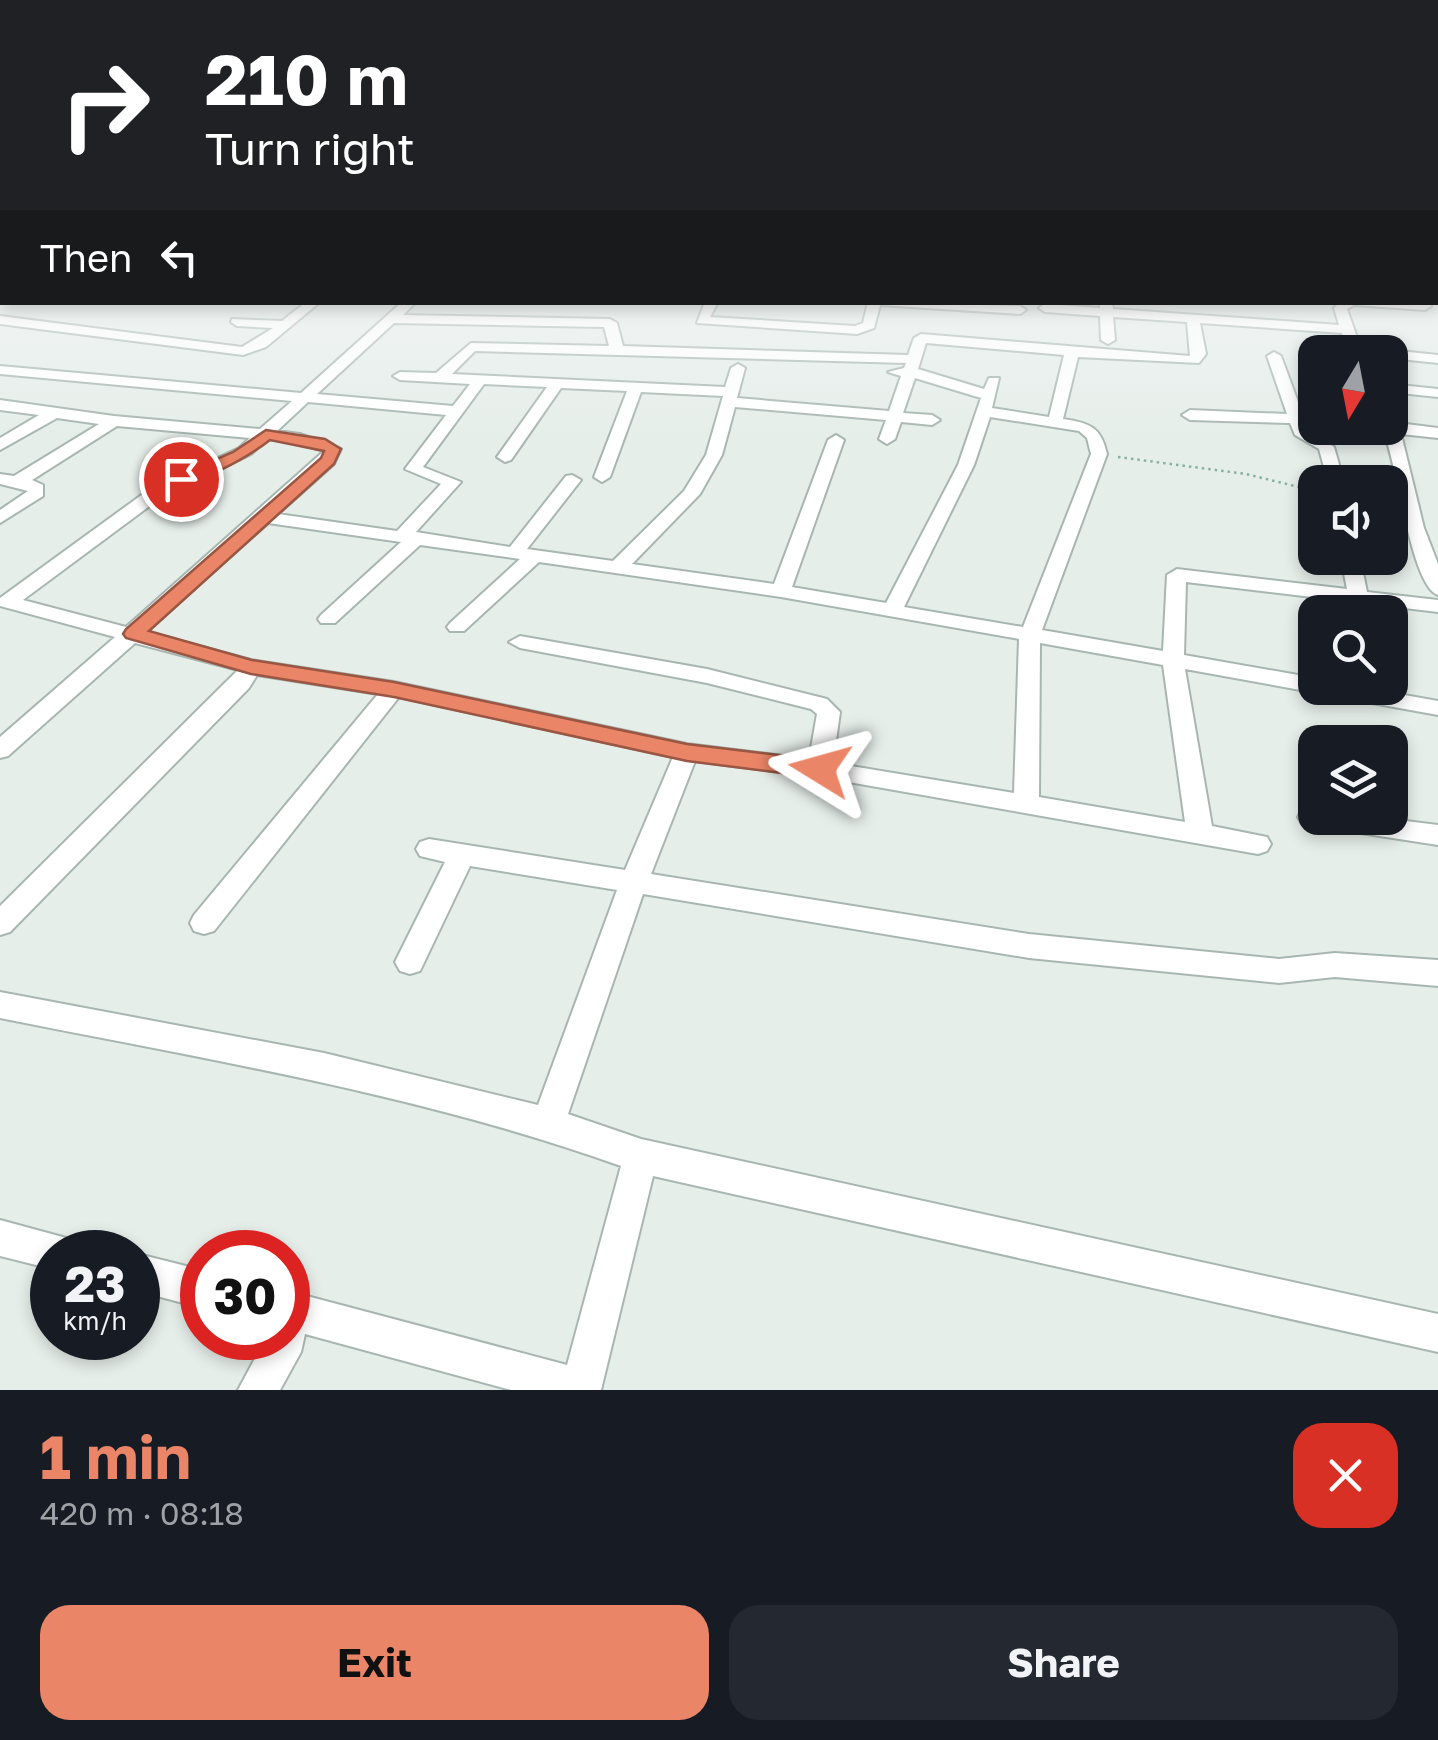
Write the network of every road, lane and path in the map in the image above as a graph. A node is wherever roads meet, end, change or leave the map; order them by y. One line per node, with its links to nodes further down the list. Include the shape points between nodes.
1 (310, 305): 16 (street)
2 (407, 305): 13 (street)
3 (710, 305): 4 (street, via 702,320 861,329)
4 (876, 305)
5 (985, 305): 8 (street)
6 (1345, 305): 17 (street)
7 (1390, 305): 11 (street)
8 (1021, 306): 21 (street)
9 (1106, 307): 10 (street); 12 (street); 19 (street)
10 (1045, 308)
11 (1432, 309)
12 (1200, 312): 17 (street); 22 (street, via 1194,360)
13 (392, 319): 20 (street, via 612,316); 37 (street)
14 (0, 320): 16 (street, via 232,351 256,348)
15 (237, 322): 16 (street)
16 (284, 325)
17 (1345, 329): 18 (street)
18 (1347, 335)
19 (1108, 340)
20 (616, 350): 26 (street); 31 (street, via 471,348)
21 (1010, 352): 22 (street); 26 (street, via 921,338)
22 (1072, 352): 48 (street)
23 (1274, 356): 45 (street)
24 (1408, 356): 25 (street)
25 (1438, 358)
26 (912, 366): 28 (street); 38 (street); 44 (street)
27 (738, 368): 39 (street)
28 (792, 369)
29 (0, 370): 37 (street)
30 (400, 376): 31 (street)
31 (440, 378): 32 (street)
32 (480, 380): 33 (street); 41 (street)
33 (556, 383): 34 (street); 57 (street)
34 (636, 386): 39 (street); 59 (street)
35 (1408, 390): 36 (street)
36 (1438, 393)
37 (308, 396): 41 (street); 51 (street)
38 (990, 396): 48 (street); 75 (street, via 960,479)
39 (732, 397): 44 (street); 67 (street, via 714,455 690,494)
40 (0, 405): 42 (street)
41 (457, 410): 65 (street, via 413,470 452,482)
42 (55, 412): 46 (street); 54 (street)
43 (1190, 415): 45 (street)
44 (894, 416): 47 (street); 53 (street)
45 (1297, 419): 58 (street, via 1303,434 1326,448)
46 (114, 420): 51 (street); 60 (street)
47 (932, 420)
48 (1055, 422): 56 (street, via 1084,426)
49 (1408, 429): 50 (street)
50 (1438, 433)
51 (266, 435): 63 (street, via 333,449); 74 (street, via 239,456 153,495)
52 (836, 440): 70 (street)
53 (887, 440)
54 (0, 445)
55 (1394, 445): 69 (street)
56 (1099, 454): 62 (path); 79 (street)
57 (505, 457)
58 (1331, 465)
59 (602, 477)
60 (9, 480): 64 (street, via 34,485 37,492)
61 (572, 480): 66 (street)
62 (1298, 487)
63 (263, 517): 65 (street); 78 (street)
64 (0, 518)
65 (411, 535): 66 (street); 76 (street)
66 (527, 553): 67 (street); 77 (street)
67 (619, 566): 70 (street)
68 (1354, 575): 71 (street)
69 (1438, 589)
70 (782, 591): 75 (street)
71 (1358, 595): 81 (street, via 1178,574)
72 (1408, 602): 73 (street)
73 (1438, 606)
74 (6, 607): 78 (street)
75 (892, 611): 79 (street)
76 (328, 619)
77 (456, 627)
78 (134, 634): 82 (street); 87 (street)
79 (1030, 635): 81 (street); 90 (street)
80 (520, 642): 89 (street, via 819,704 829,712)
81 (1173, 662): 83 (street); 92 (street)
82 (251, 667): 84 (street); 98 (street)
83 (1298, 682)
84 (394, 690): 88 (street); 99 (street)
85 (1408, 703): 86 (street)
86 (1438, 708)
87 (0, 750)
88 (687, 752): 89 (street); 97 (street)
89 (820, 769): 90 (street)
90 (1026, 804): 92 (street)
91 (1408, 831): 93 (street)
92 (1200, 834): 94 (street)
93 (1438, 835)
94 (1258, 844)
95 (429, 849): 96 (street)
96 (462, 854): 97 (street); 100 (street)
97 (634, 880): 101 (street, via 1030,946 1279,972 1335,965); 103 (street)
98 (5, 913)
99 (204, 923)
100 (410, 962)
101 (1438, 973)
102 (0, 1004): 103 (street, via 433,1091)
103 (549, 1121): 104 (street)
104 (641, 1156): 108 (street); 110 (street)
105 (0, 1238): 106 (street)
106 (30, 1245)
107 (310, 1329): 110 (street)
108 (1438, 1334)
109 (273, 1360): 111 (street)
110 (580, 1389)
111 (258, 1390)

